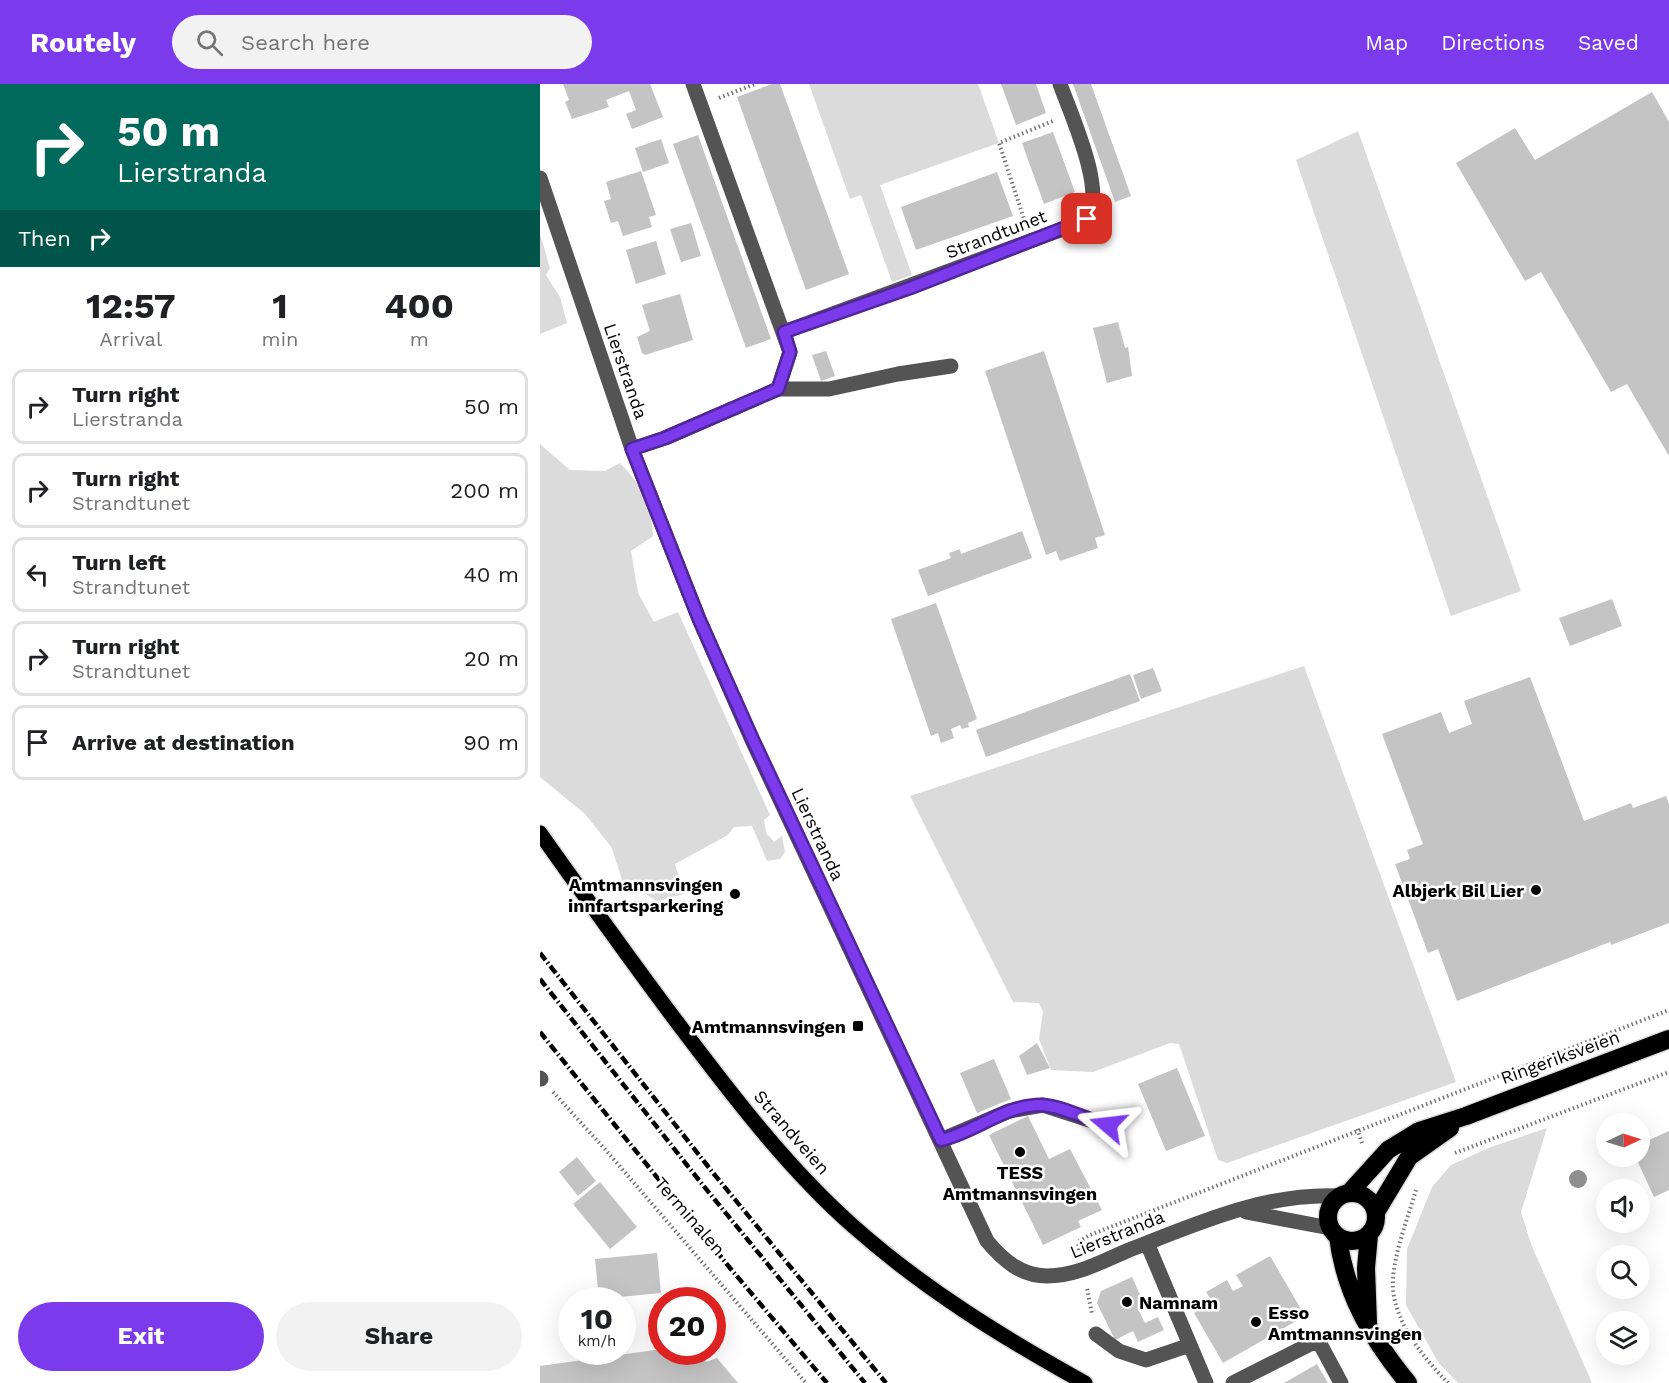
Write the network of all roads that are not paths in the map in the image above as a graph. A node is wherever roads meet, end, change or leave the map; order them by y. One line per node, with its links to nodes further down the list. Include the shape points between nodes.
1 (693, 84): 4 (street)
2 (1060, 84): 4 (street, Strandtunet, via 1093,186 1093,208 1087,219)
3 (540, 178): 7 (street, Lierstranda)
4 (784, 332): 6 (street, via 790,352)
5 (951, 366): 6 (street, via 829,389)
6 (778, 389): 7 (street)
7 (632, 449): 12 (street, Lierstranda, via 699,619 753,740)
8 (540, 833): 22 (main road, Strandveien, via 719,1078 805,1179 859,1232 945,1299)
9 (1669, 1039): 10 (highway, Ringeriksveien)
10 (1466, 1116): 13 (highway, Ringeriksveien, via 1398,1142); 15 (highway, Ringeriksveien, via 1409,1157)
11 (1108, 1125): 12 (street, via 1043,1105 1009,1111)
12 (941, 1140): 18 (street, Lierstranda, via 987,1241 1011,1266 1030,1274 1066,1275)
13 (1344, 1194): 14 (street, Lierstranda, via 1304,1195); 15 (highway, via 1366,1197); 16 (highway, via 1328,1210)
14 (1237, 1211): 16 (street, Lierstranda); 18 (street, Lierstranda)
15 (1376, 1212): 17 (highway)
16 (1334, 1233): 17 (highway, via 1354,1242); 19 (highway, via 1354,1303)
17 (1369, 1235): 19 (highway)
18 (1147, 1244): 21 (street)
19 (1368, 1322): 26 (highway)
20 (1096, 1334): 21 (street, via 1119,1350 1146,1360)
21 (1190, 1345): 23 (street)
22 (1085, 1383)
23 (1206, 1383)
24 (1233, 1383): 25 (street, via 1318,1340)
25 (1341, 1383)
26 (1407, 1383)

